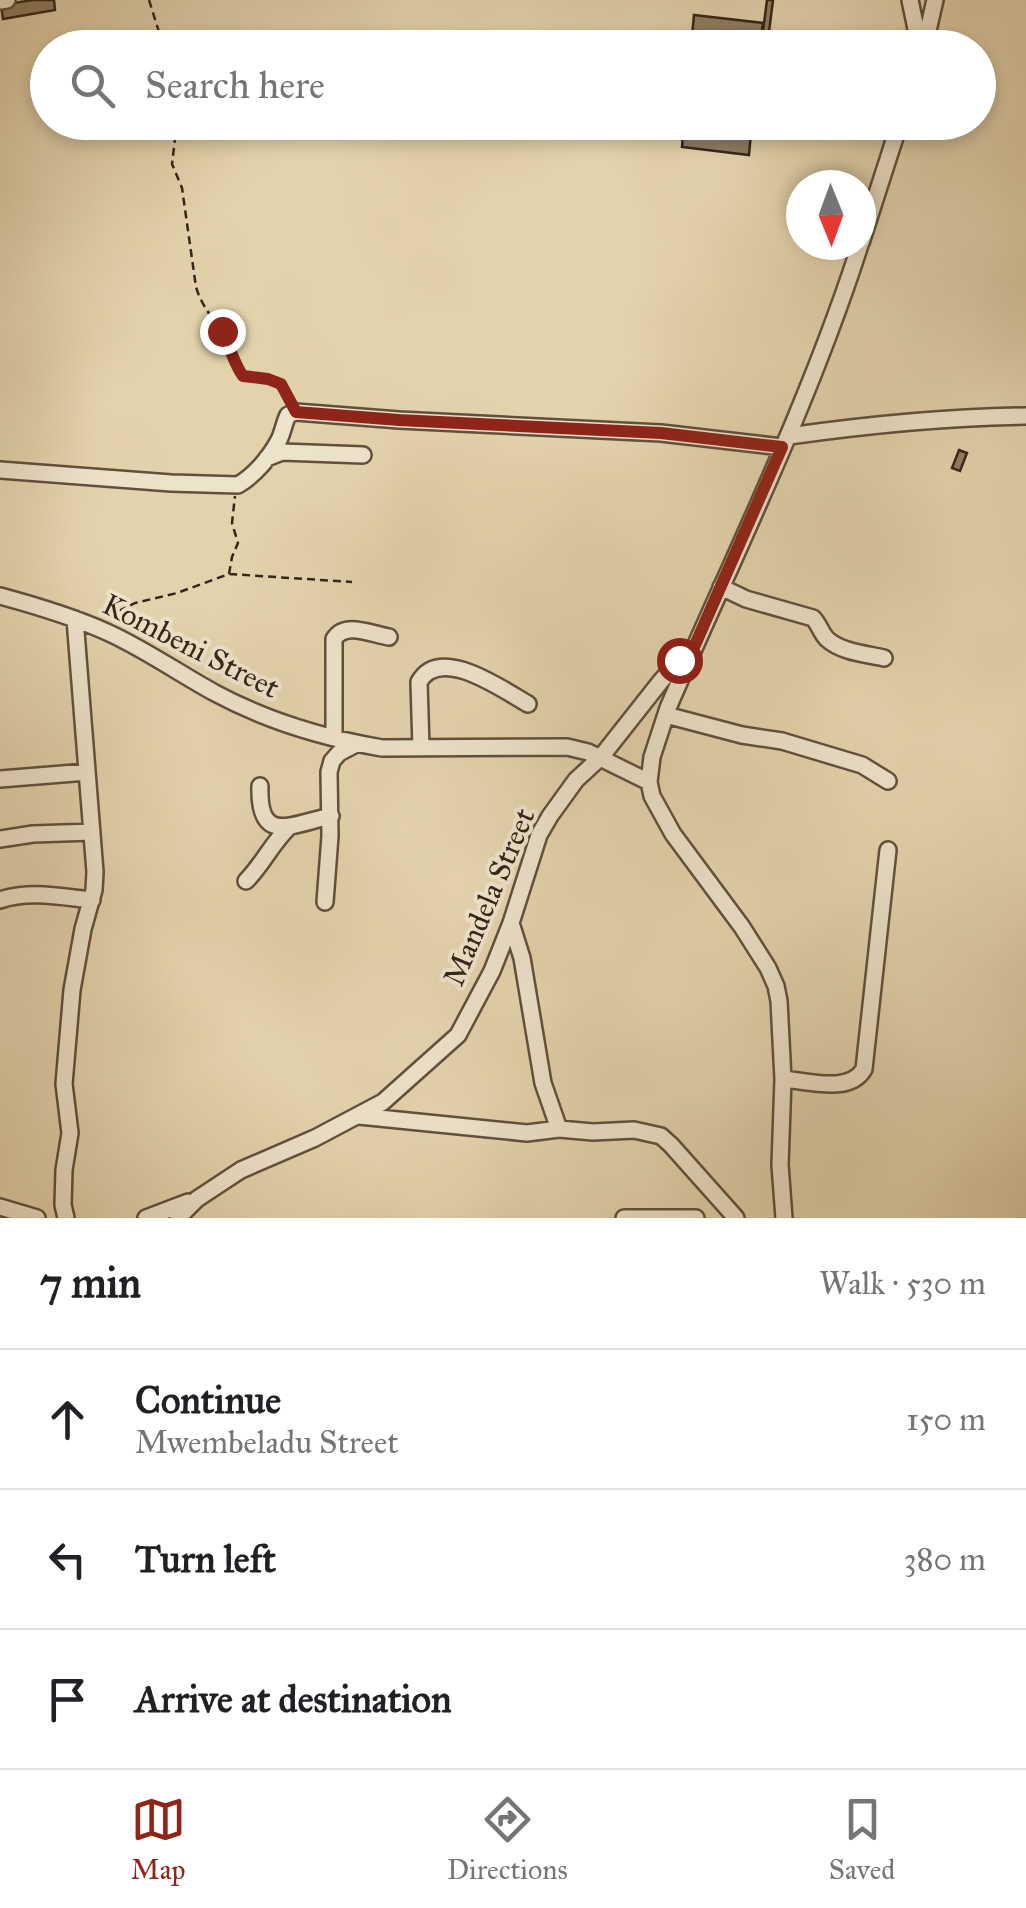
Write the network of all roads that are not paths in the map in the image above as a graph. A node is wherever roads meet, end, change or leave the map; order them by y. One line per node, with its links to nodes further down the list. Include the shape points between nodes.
1 (910, 0): 3 (street)
2 (935, 0): 4 (street)
3 (918, 30)
4 (927, 30)
5 (894, 140): 6 (street)
6 (876, 197)
7 (856, 260): 9 (street)
8 (1026, 416): 9 (street, via 853,427)
9 (786, 442): 11 (street, via 296,412 288,415); 13 (street)
10 (363, 455): 11 (street, via 282,452)
11 (268, 458): 12 (street, via 238,485)
12 (0, 470)
13 (722, 587): 17 (street); 18 (street, via 813,618 831,642)
14 (0, 596): 15 (street, Kombeni Street)
15 (81, 621): 21 (street, Kombeni Street, via 245,708); 25 (street)
16 (390, 637): 21 (street, via 343,629 336,634)
17 (695, 645): 20 (street); 24 (street, Mandela Street)
18 (884, 658)
19 (528, 704): 23 (street, via 464,670 435,667 420,682)
20 (666, 715): 27 (street, via 782,741); 28 (street)
21 (334, 738): 22 (street, Kombeni Street)
22 (356, 744): 23 (street, Kombeni Street); 30 (street, via 339,753 328,772)
23 (421, 748): 24 (street, Kombeni Street, via 567,747)
24 (601, 757): 28 (street, Kombeni Street); 39 (street, Mandela Street, via 576,780 539,835)
25 (87, 772): 26 (street); 32 (street)
26 (0, 779)
27 (888, 781)
28 (649, 782): 40 (street, via 673,834 768,968 779,1001)
29 (260, 786): 31 (street, via 265,820)
30 (331, 816): 31 (street); 38 (street)
31 (289, 827): 35 (street)
32 (92, 832): 33 (street); 37 (street)
33 (0, 838)
34 (888, 850): 40 (street, via 864,1069 845,1084)
35 (246, 880)
36 (0, 900): 37 (street)
37 (92, 900): 46 (street, via 72,990 64,1084 70,1133)
38 (325, 902)
39 (511, 923): 41 (street, Mandela Street, via 458,1035); 42 (street, via 543,1083)
40 (783, 1079): 52 (street)
41 (357, 1116): 42 (street, via 526,1133); 43 (street, Mandela Street, via 241,1170)
42 (559, 1129): 51 (street, via 662,1136)
43 (197, 1199): 47 (street); 48 (street, Mandela Street)
44 (0, 1207): 45 (street)
45 (37, 1218)
46 (66, 1218)
47 (146, 1218)
48 (178, 1218)
49 (624, 1218): 50 (street)
50 (696, 1218)
51 (736, 1218)
52 (784, 1218)

